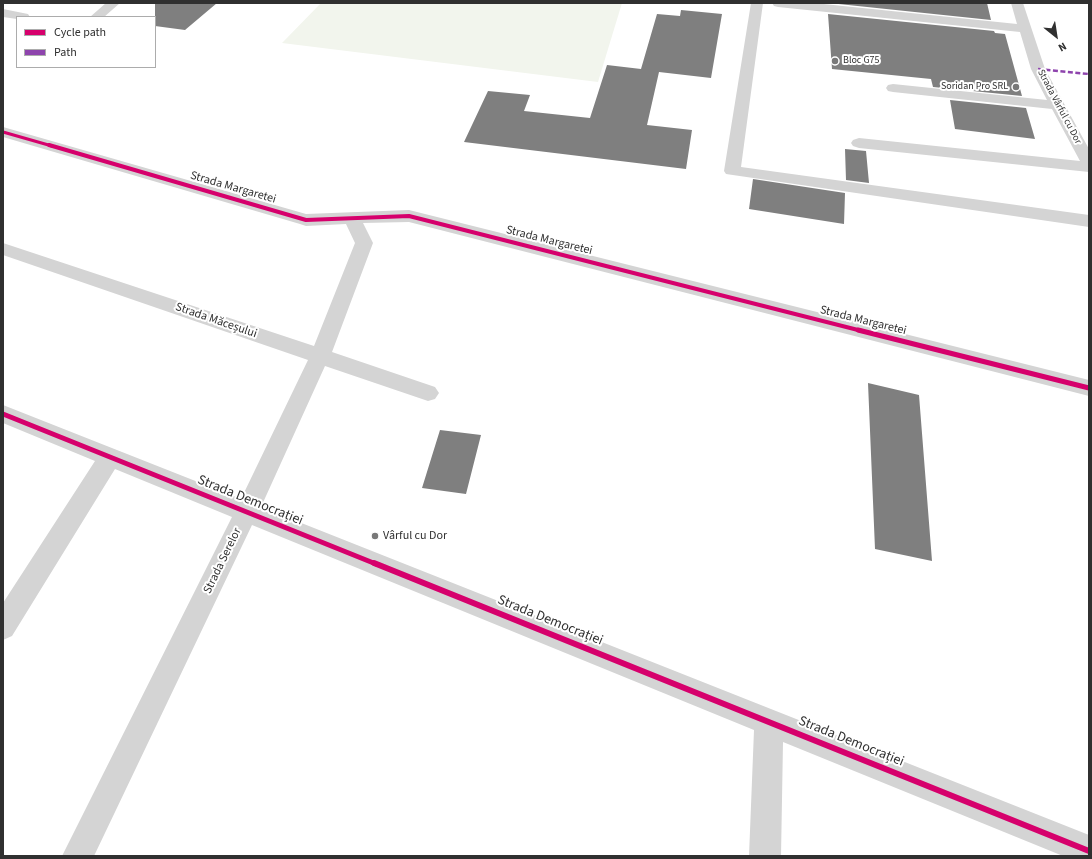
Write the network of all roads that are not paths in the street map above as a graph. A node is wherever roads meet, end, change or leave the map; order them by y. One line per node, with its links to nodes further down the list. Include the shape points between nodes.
1 (114, 3): 7 (street)
2 (757, 3): 15 (street, via 732,171)
3 (778, 3): 8 (street)
4 (1017, 3): 8 (street, Strada Vârful cu Dor)
5 (3, 13): 6 (street)
6 (19, 16)
7 (97, 16)
8 (1026, 29): 10 (street, Strada Vârful cu Dor, via 1038,69)
9 (893, 88): 10 (street)
10 (1057, 105): 13 (street, Strada Vârful cu Dor)
11 (3, 132): 14 (street, Strada Margaretei, via 306,220)
12 (859, 143): 13 (street)
13 (1089, 165)
14 (352, 218): 17 (street, Strada Serelor, via 364,243); 18 (street, Strada Margaretei, via 409,216)
15 (1089, 221)
16 (3, 249): 17 (street, Strada Măceșului)
17 (320, 356): 19 (street, Strada Măceșului); 22 (street, Strada Serelor)
18 (1089, 388)
19 (428, 393)
20 (3, 414): 21 (street, Strada Democrației)
21 (110, 457): 22 (street, Strada Democrației); 23 (street)
22 (246, 512): 24 (street, Strada Democrației); 26 (street, Strada Serelor)
23 (3, 628)
24 (769, 722): 25 (street, Strada Democrației); 27 (street)
25 (1089, 851)
26 (78, 856)
27 (765, 856)

